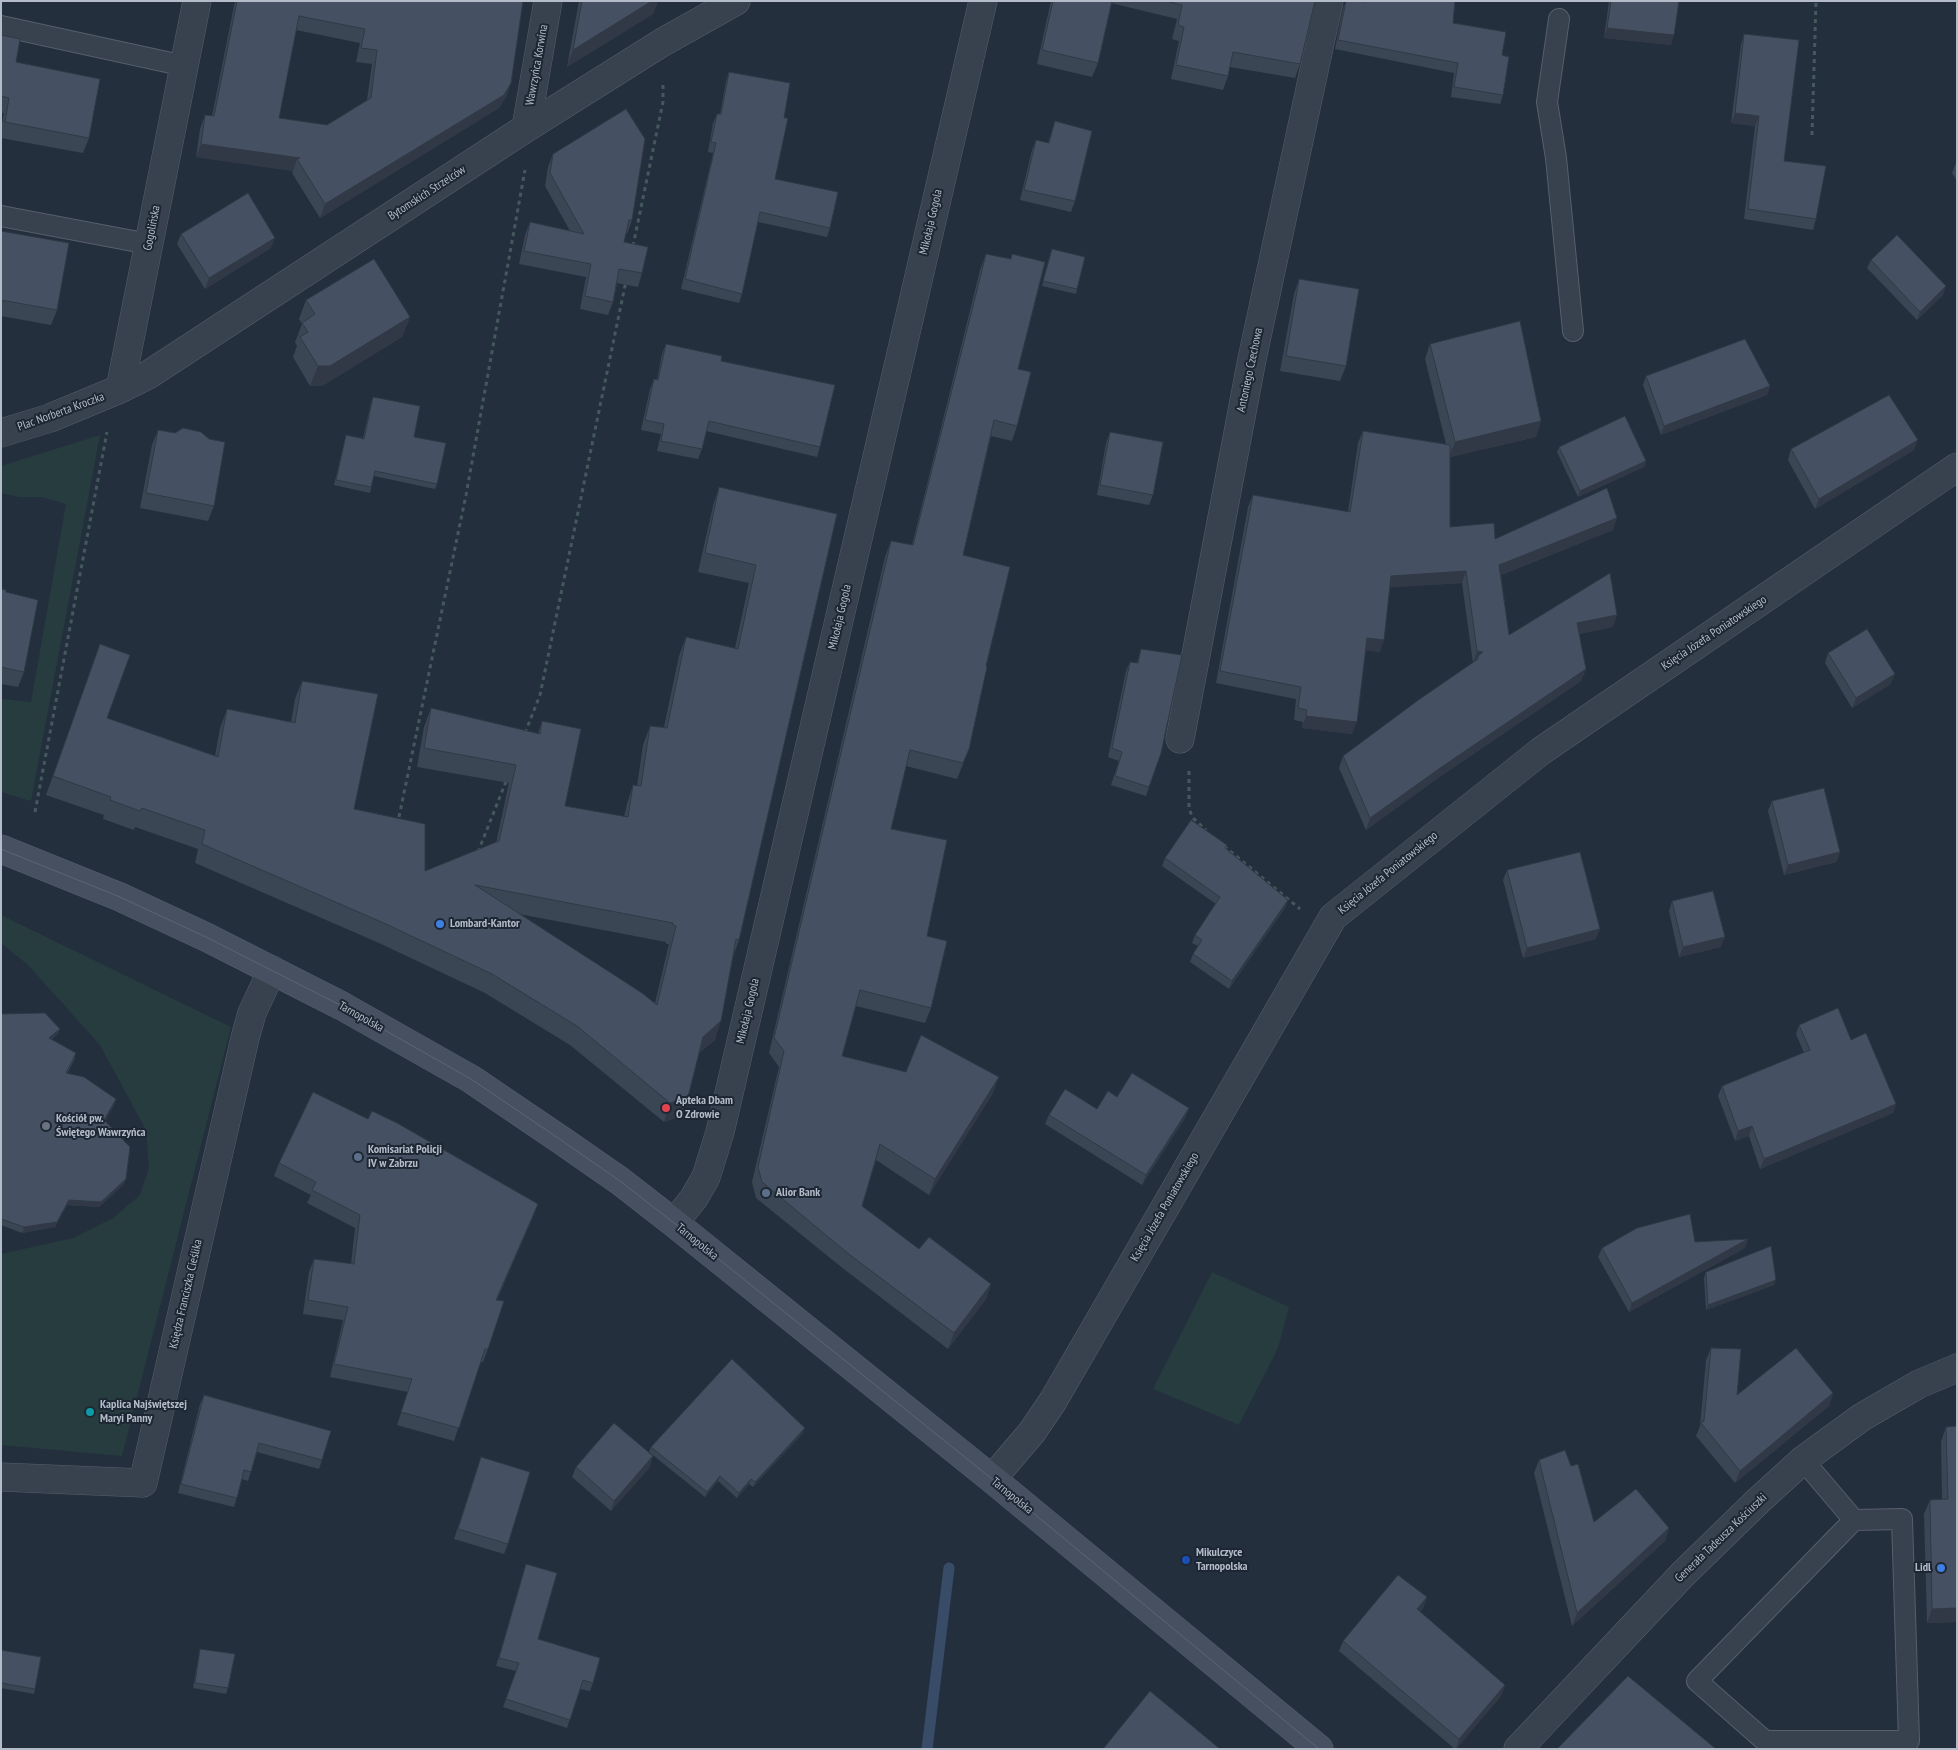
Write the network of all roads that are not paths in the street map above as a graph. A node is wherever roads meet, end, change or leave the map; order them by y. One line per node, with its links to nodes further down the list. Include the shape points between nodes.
1 (198, 1): 8 (street, Gogolińska)
2 (548, 1): 9 (street, Wawrzyńca Korwina)
3 (736, 1): 9 (street, Bytomskich Strzelców, via 663,42)
4 (982, 1): 19 (street, Mikołaja Gogola, via 720,1132 706,1177)
5 (1329, 1): 16 (street, Antoniego Czechowa, via 1250,369)
6 (1559, 19): 12 (lane, via 1547,102 1556,158)
7 (1, 26): 8 (lane)
8 (184, 66): 11 (street, Gogolińska)
9 (526, 128): 13 (street, Bytomskich Strzelców, via 148,375)
10 (1, 216): 11 (lane)
11 (149, 244): 13 (street, Gogolińska)
12 (1573, 331)
13 (120, 389): 14 (street, Plac Norberta Kroczka, via 50,418)
14 (1, 433)
15 (1957, 467): 23 (street, Księcia Józefa Poniatowskiego, via 1541,751 1333,917 1053,1402)
16 (1180, 740)
17 (1, 849): 18 (main road, Tarnopolska, via 120,897)
18 (272, 970): 19 (main road, Tarnopolska, via 471,1079 620,1181); 22 (street, Księdza Franciszka Cieślika, via 252,1013 245,1038 143,1483)
19 (674, 1223): 23 (main road, Tarnopolska)
20 (1957, 1368): 21 (street, Generała Tadeusza Kościuszki, via 1919,1384 1862,1417)
21 (1803, 1460): 24 (lane); 26 (street, Generała Tadeusza Kościuszki, via 1683,1574)
22 (1, 1477)
23 (992, 1479): 25 (main road, Tarnopolska)
24 (1854, 1520): 24 (lane, via 1902,1519 1909,1741 1765,1741 1697,1681)
25 (1319, 1749)
26 (1518, 1749)

